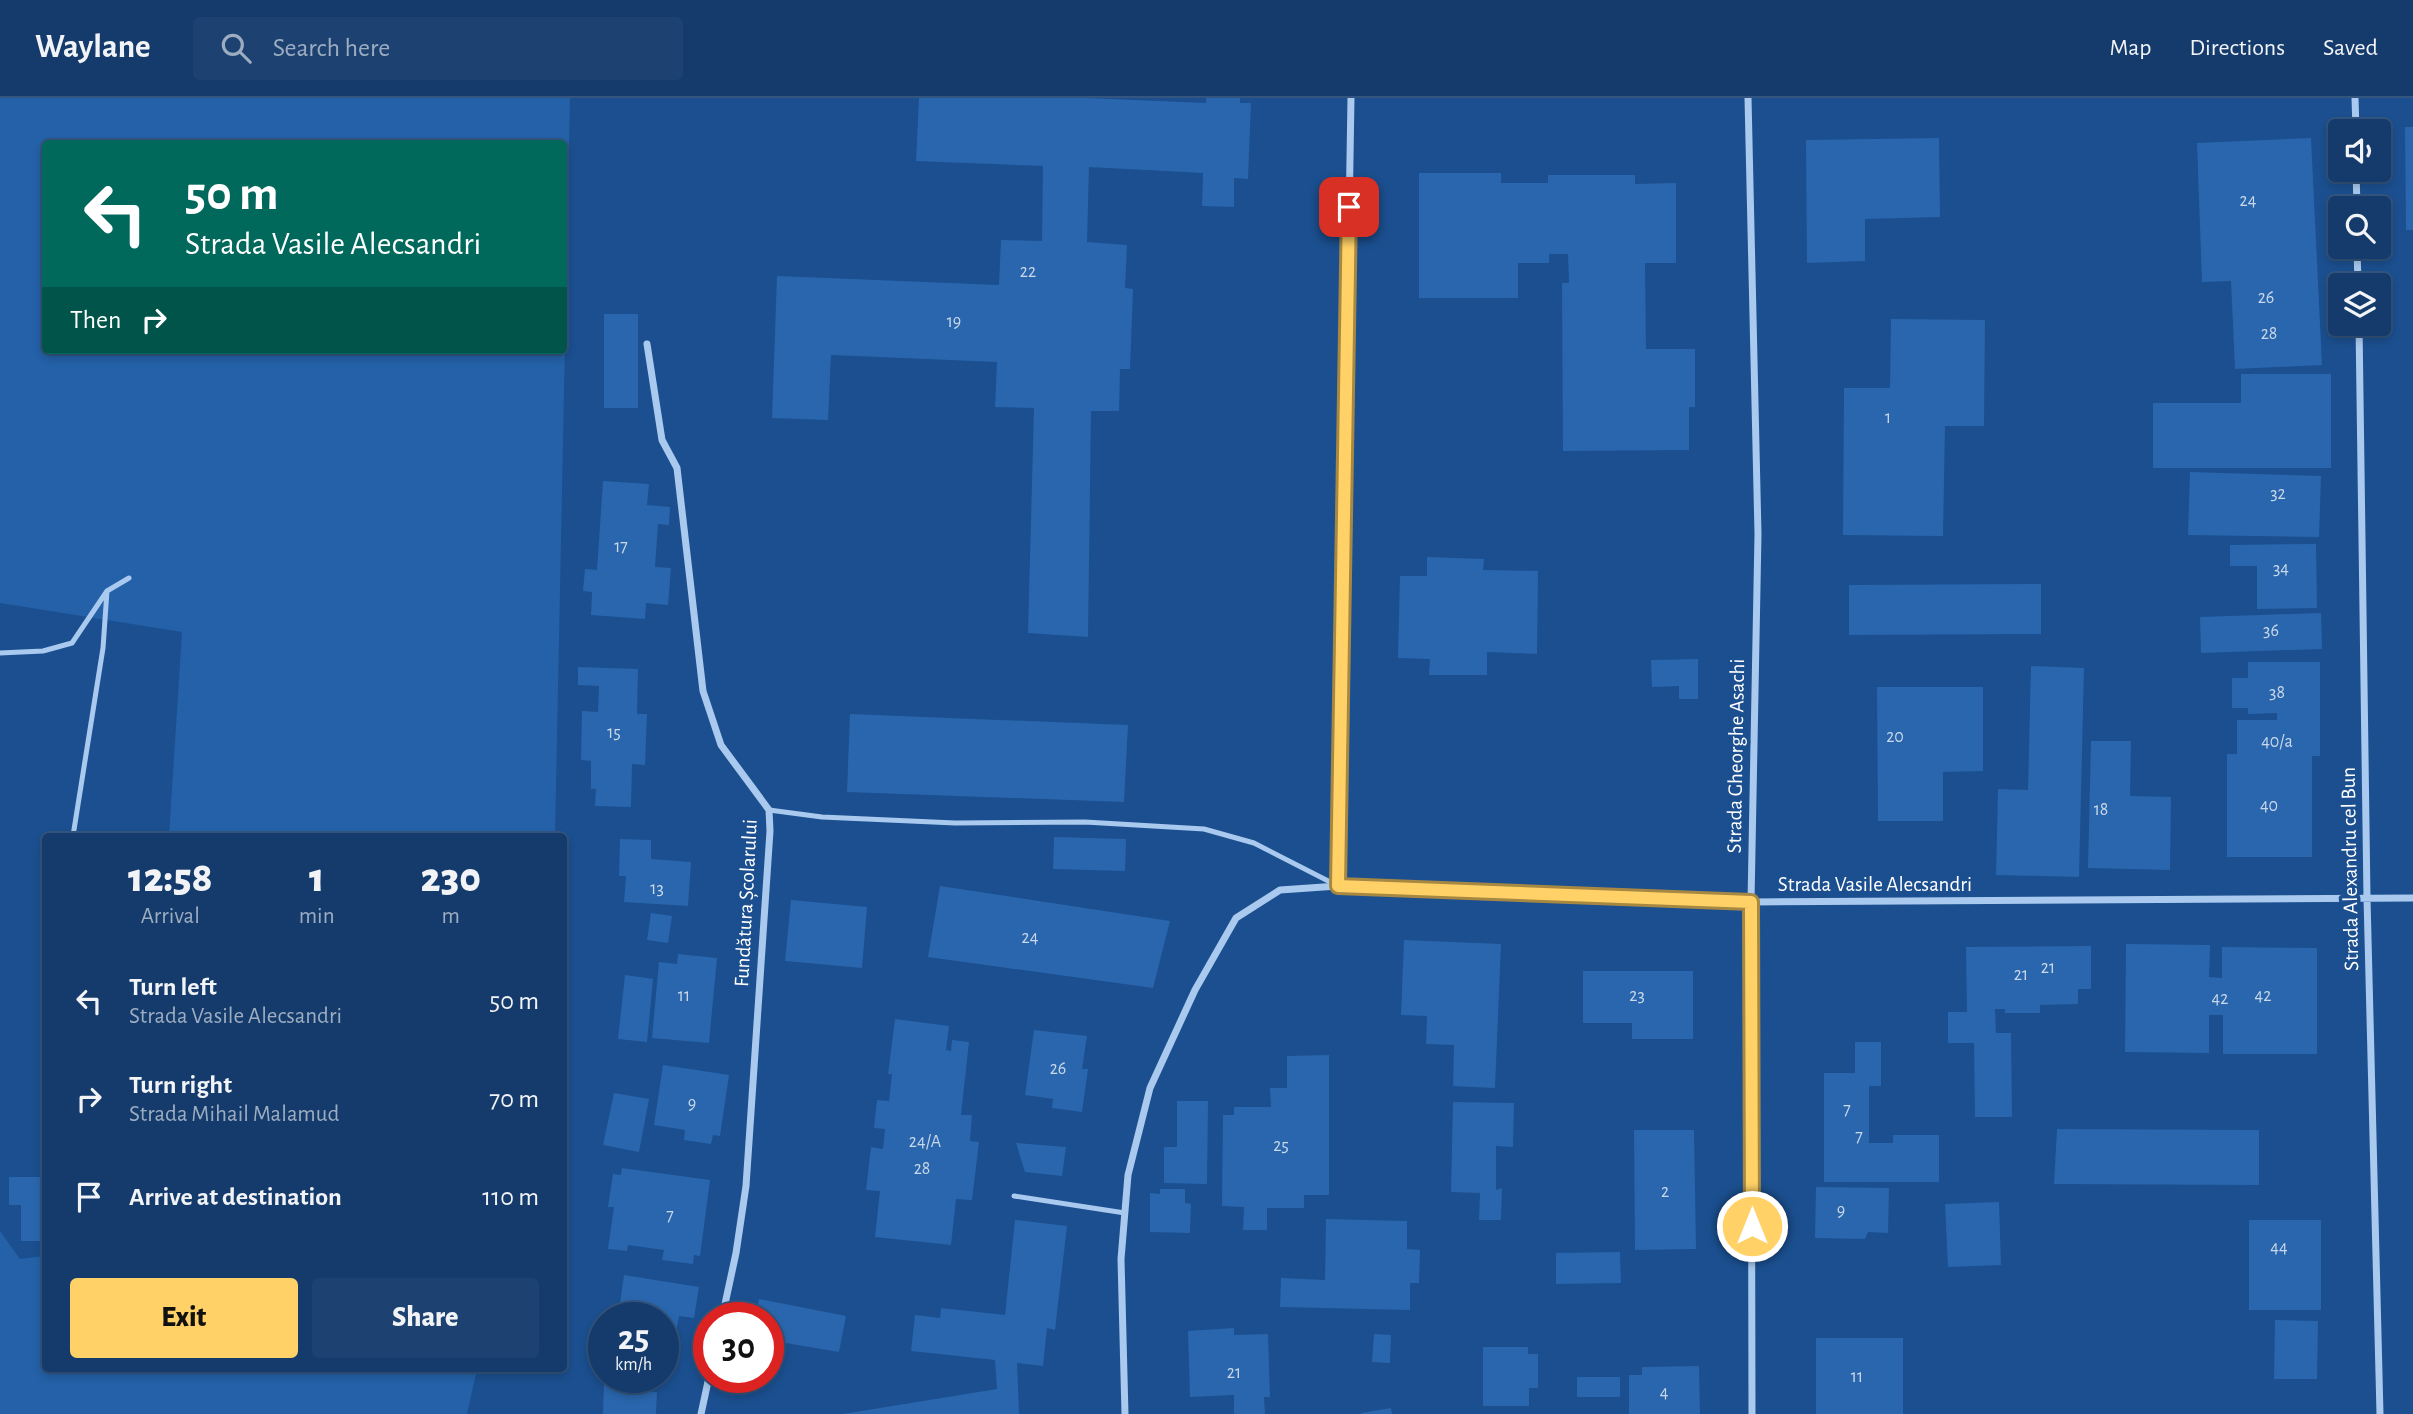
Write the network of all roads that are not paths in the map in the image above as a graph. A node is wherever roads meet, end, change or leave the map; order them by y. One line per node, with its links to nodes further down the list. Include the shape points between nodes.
1 (1351, 98): 12 (street)
2 (1748, 98): 15 (street, Strada Gheorghe Asachi, via 1759,534)
3 (2355, 98): 4 (street)
4 (2356, 119)
5 (2359, 336): 13 (street, Strada Alexandru cel Bun)
6 (648, 344): 10 (street, Fundătura Școlarului, via 662,440 677,468 703,691 721,745)
7 (129, 579): 8 (lane)
8 (107, 591): 9 (lane, via 72,643 43,651); 11 (lane, via 103,648)
9 (0, 653)
10 (769, 810): 12 (lane, via 955,823 1085,822 1204,829 1254,843); 18 (street, Fundătura Școlarului, via 746,1186)
11 (73, 833)
12 (1338, 886): 15 (street, Strada Vasile Alecsandri); 17 (street, Strada Vasile Alecsandri, via 1280,890 1236,918 1195,990 1150,1088 1128,1175)
13 (2367, 898): 14 (street, Strada Vasile Alecsandri); 15 (street, Strada Vasile Alecsandri); 23 (street, Strada Alexandru cel Bun)
14 (2413, 898)
15 (1751, 902): 22 (street, Strada Gheorghe Asachi)
16 (1014, 1196): 17 (lane)
17 (1125, 1213): 21 (street, Strada Vasile Alecsandri, via 1121,1259)
18 (725, 1302)
19 (706, 1393): 20 (street)
20 (701, 1414)
21 (1125, 1414)
22 (1752, 1414)
23 (2380, 1414)

